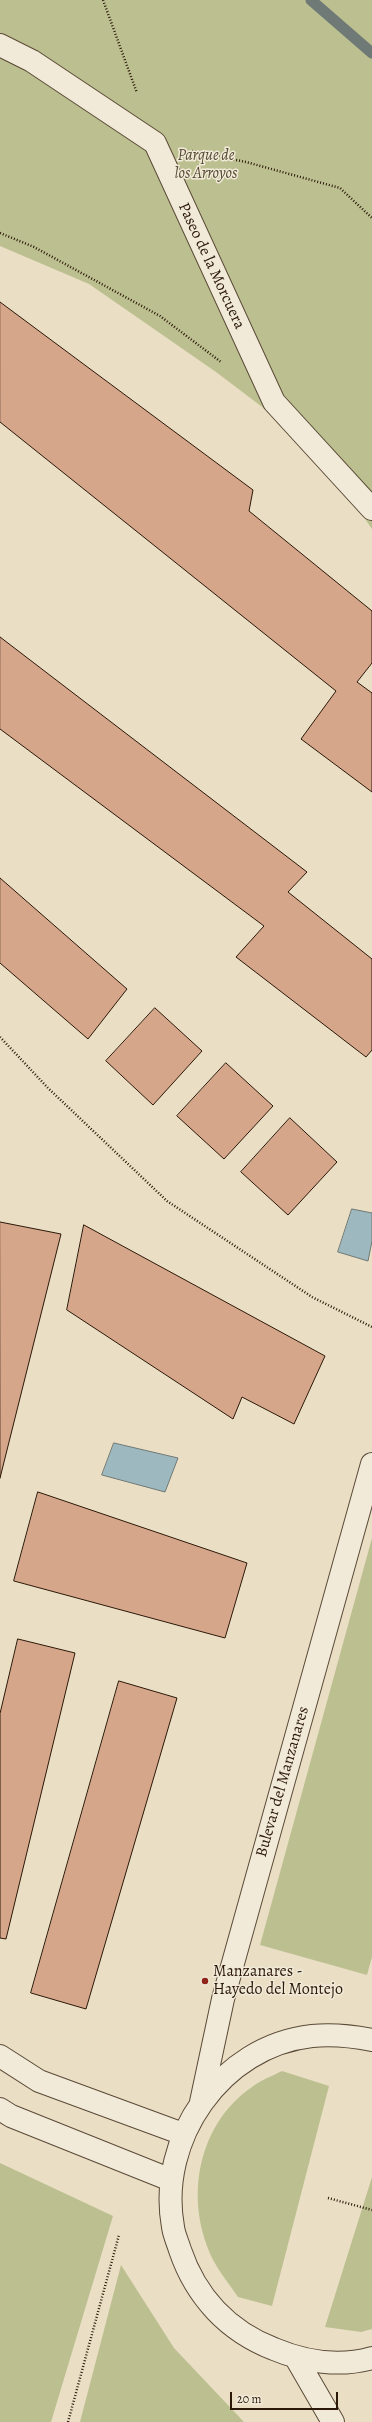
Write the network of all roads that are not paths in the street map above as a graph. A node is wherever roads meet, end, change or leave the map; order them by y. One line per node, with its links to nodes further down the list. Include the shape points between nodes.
1 (0, 46): 2 (street, Paseo de la Morcuera, via 32,60 155,143 274,402)
2 (372, 508)
3 (372, 1464): 6 (street, Bulevar del Manzanares, via 223,1999)
4 (372, 2040): 6 (street, via 337,2035 311,2036 279,2044 250,2058 223,2078)
5 (0, 2056): 8 (street, via 39,2081)
6 (201, 2102): 8 (street)
7 (0, 2109): 9 (street, via 11,2116)
8 (183, 2134): 9 (street)
9 (171, 2180): 10 (street, via 173,2227 188,2272 215,2311 252,2340)
10 (296, 2358): 11 (street, via 330,2363); 12 (street)
11 (372, 2358)
12 (333, 2422)

